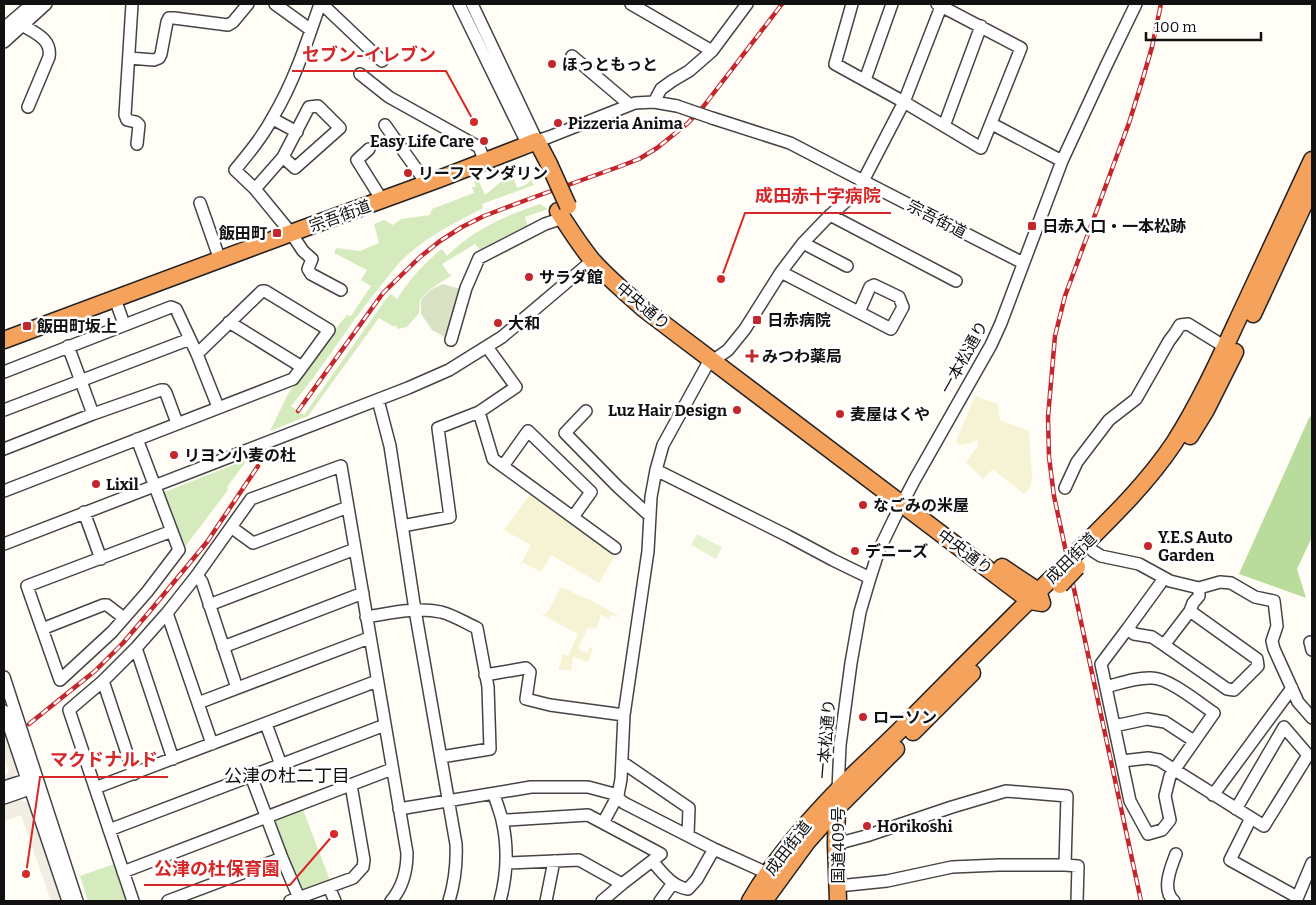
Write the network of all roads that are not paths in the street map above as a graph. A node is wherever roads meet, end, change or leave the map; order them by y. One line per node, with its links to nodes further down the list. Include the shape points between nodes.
1 (32, 4): 17 (street)
2 (46, 4): 15 (street)
3 (132, 4): 22 (street)
4 (248, 4): 22 (street, via 228,25 169,18 159,58)
5 (275, 4): 18 (street)
6 (321, 4): 18 (street); 23 (street)
7 (460, 4): 35 (street, 中央通り)
8 (472, 4): 35 (street, 中央通り)
9 (631, 4): 20 (street)
10 (747, 4): 20 (street)
11 (852, 4): 25 (street, via 835,64)
12 (892, 4): 25 (street)
13 (940, 4): 16 (street); 27 (street)
14 (1136, 4): 40 (street, 一本松通り)
15 (22, 25): 19 (street); 29 (street, via 46,41 50,50)
16 (981, 26): 31 (street, via 1021,48); 33 (street)
17 (4, 28)
18 (311, 30): 30 (street, via 293,78)
19 (4, 42)
20 (712, 51): 26 (street, via 689,72 661,88)
21 (572, 56): 28 (street)
22 (129, 58): 36 (street, via 125,115 127,120 138,125)
23 (382, 60)
24 (360, 74): 41 (street, via 389,97 478,147)
25 (865, 80): 27 (street)
26 (654, 102): 28 (street, 宗吾街道); 42 (street, 宗吾街道, bridge, via 677,106 790,143)
27 (904, 102): 33 (street); 42 (street)
28 (630, 105): 35 (street, 宗吾街道)
29 (28, 107)
30 (272, 119): 34 (street); 45 (street, via 235,170)
31 (992, 124): 33 (street, via 982,148); 40 (street)
32 (385, 125): 43 (street)
33 (944, 126)
34 (297, 132): 38 (street); 38 (street, via 310,106 318,106 340,128 295,168)
35 (532, 143): 41 (highway, 宗吾街道); 48 (highway, 中央通り)
36 (137, 144)
37 (368, 149): 46 (street, via 357,160)
38 (283, 157): 45 (street)
39 (1312, 160): 68 (highway, 成田街道)
40 (1062, 161): 54 (street, 一本松通り)
41 (486, 162): 43 (highway, 宗吾街道)
42 (865, 182): 49 (street); 54 (street, 宗吾街道)
43 (427, 184): 46 (highway, 宗吾街道)
44 (1312, 187): 68 (highway, 成田街道)
45 (255, 189): 50 (street)
46 (382, 200): 50 (highway, 宗吾街道)
47 (200, 203): 52 (street)
48 (563, 212): 53 (highway, 中央通り, via 580,244); 65 (street, via 478,258); 70 (highway, 中央通り, via 619,274)
49 (830, 215): 51 (street); 57 (street)
50 (291, 233): 52 (highway, 宗吾街道); 58 (street, via 312,259 308,269 311,274)
51 (803, 243): 55 (street); 56 (street)
52 (220, 260): 59 (highway, 宗吾街道)
53 (593, 260): 67 (street); 70 (highway, 中央通り, via 644,309)
54 (1023, 263): 88 (street, 一本松通り, via 990,345)
55 (847, 266)
56 (781, 272): 60 (street); 70 (street, via 745,329 728,350)
57 (956, 281)
58 (340, 290)
59 (115, 299): 62 (street); 63 (highway, 宗吾街道)
60 (859, 312)
61 (229, 322): 69 (street); 71 (street); 71 (street, via 265,291 329,330)
62 (124, 324): 64 (street, via 174,307); 66 (street)
63 (4, 337)
64 (190, 339): 69 (street); 73 (street)
65 (451, 340)
66 (68, 346): 72 (street); 73 (street)
67 (487, 347): 74 (street, via 449,370); 78 (street, via 516,387)
68 (1230, 350): 86 (street, via 1188,324 1180,325 1136,399 1109,420 1077,462); 99 (highway, 成田街道, via 1206,410 1169,466 1131,513); 101 (highway, 成田街道, via 1174,443)
69 (197, 354): 75 (street)
70 (716, 358): 84 (street, via 707,365 663,445); 88 (highway, 中央通り)
71 (302, 367): 75 (street, via 293,379)
72 (4, 372)
73 (81, 380): 76 (street); 79 (street)
74 (378, 400): 85 (street); 93 (street, via 390,446)
75 (218, 407): 80 (street)
76 (4, 410)
77 (586, 411): 91 (street, via 565,433)
78 (479, 412): 83 (street, via 493,459); 93 (street, via 438,428 450,517)
79 (93, 414): 80 (street, via 164,390); 82 (street)
80 (177, 423): 81 (street)
81 (137, 439): 85 (street); 87 (street)
82 (4, 449)
83 (503, 466): 92 (street); 92 (street, via 528,431 591,492)
84 (656, 470): 91 (street); 103 (street)
85 (154, 485): 90 (street); 95 (street)
86 (1065, 488)
87 (4, 491)
88 (904, 500): 103 (street, 一本松通り, via 879,550); 107 (highway, 中央通り)
89 (348, 507): 94 (street, via 253,543); 94 (street, via 341,466 251,499); 98 (street)
90 (84, 512): 96 (street); 100 (street)
91 (650, 516): 129 (street, via 648,551)
92 (573, 517): 97 (street)
93 (402, 526): 109 (street)
94 (231, 527): 102 (street)
95 (172, 531): 100 (street); 113 (street, via 179,550)
96 (4, 544)
97 (615, 548)
98 (355, 549): 106 (street); 108 (street)
99 (1093, 551): 101 (highway, 成田街道); 104 (street, via 1101,556 1139,564)
100 (101, 559): 115 (street, via 27,586)
101 (1075, 562): 107 (highway, 成田街道)
102 (197, 575): 108 (street); 111 (street)
103 (870, 578): 149 (street, 一本松通り, via 851,663 840,745)
104 (1163, 578): 105 (street); 114 (street)
105 (1199, 588): 110 (street, via 1199,596); 126 (street, via 1220,582 1231,583 1255,598 1274,601 1277,626 1272,640)
106 (363, 593): 112 (street); 118 (street)
107 (1037, 598): 149 (highway, 成田街道); 155 (highway, 成田街道)
108 (209, 605): 118 (street)
109 (416, 610): 112 (street); 120 (street, via 442,612 478,628); 136 (street)
110 (1190, 611): 117 (street); 117 (street, via 1257,659 1258,666 1234,690 1227,689)
111 (167, 612): 119 (street); 127 (street)
112 (366, 617): 116 (street)
113 (124, 618): 115 (street, via 103,605); 115 (street, via 60,680)
114 (1128, 628): 117 (street, via 1134,634 1152,637); 125 (street, via 1101,664)
115 (42, 629)
116 (370, 638): 123 (street); 124 (street)
117 (1164, 645)
118 (223, 647): 124 (street)
119 (136, 648): 122 (street); 137 (street)
120 (486, 675): 129 (street, via 526,668 530,672 526,699); 136 (street, via 490,749)
121 (4, 677): 145 (street)
122 (103, 681): 143 (street); 148 (street, via 69,710)
123 (377, 681): 131 (street); 132 (street)
124 (237, 688): 127 (street)
125 (1106, 688): 133 (street); 134 (street, via 1133,680 1154,678 1168,682 1214,712)
126 (1292, 688): 130 (street, via 1298,702); 151 (street)
127 (198, 703): 135 (street)
128 (4, 711): 145 (street)
129 (624, 715): 139 (street)
130 (1312, 718)
131 (266, 724): 135 (street); 140 (street)
132 (385, 725): 140 (street); 141 (street)
133 (1114, 726): 134 (street, via 1147,719 1165,722); 138 (street)
134 (1194, 741): 142 (street)
135 (212, 744): 137 (street)
136 (441, 757): 154 (street)
137 (173, 759): 143 (street)
138 (1122, 761): 142 (street, via 1148,758 1159,760); 142 (street, via 1130,801 1148,834 1162,830 1170,820 1165,796)
139 (622, 762): 152 (street); 163 (street, via 689,808)
140 (281, 765): 144 (street)
141 (392, 769): 146 (street); 156 (street)
142 (1174, 770): 151 (street)
143 (134, 774): 148 (street)
144 (251, 776): 158 (street); 162 (street)
145 (31, 783): 147 (street); 153 (street); 182 (street); 183 (street)
146 (351, 785): 158 (street); 177 (street, via 364,864 353,878)
147 (4, 787)
148 (95, 788): 162 (street)
149 (838, 790): 155 (highway, 国道409号); 174 (highway, 成田街道)
150 (494, 794): 152 (street, via 531,787 568,786 588,787); 154 (street); 160 (street)
151 (1213, 794): 157 (street)
152 (618, 795): 161 (street); 163 (street, via 624,804)
153 (4, 798)
154 (449, 801): 156 (street); 188 (street, via 457,864)
155 (837, 808): 164 (highway, 国道409号); 194 (highway, 成田街道, via 807,842)
156 (399, 809): 187 (street, via 407,862 403,882)
157 (1236, 809): 159 (street); 159 (street, via 1284,727 1308,755 1264,826)
158 (266, 817): 167 (street); 173 (street)
159 (1251, 818): 180 (street, via 1230,860)
160 (502, 819): 161 (street, via 588,815); 170 (street)
161 (603, 823): 169 (street, via 661,854)
162 (109, 830): 173 (street)
163 (688, 835): 165 (street)
164 (836, 844): 172 (street, via 1006,791 1067,796); 179 (highway, 国道409号)
165 (714, 849): 174 (street); 175 (street, via 688,889)
166 (1176, 854): 196 (street, via 1168,881)
167 (282, 858): 181 (street); 185 (street)
168 (554, 861): 170 (street); 176 (street, via 579,860); 190 (street)
169 (652, 861): 175 (street); 176 (street)
170 (506, 863): 189 (street)
171 (1312, 863): 178 (street)
172 (1065, 865): 179 (street, via 952,867); 195 (street, via 1078,866)
173 (123, 872): 184 (street)
174 (767, 873): 193 (highway, 成田街道)
175 (673, 883): 192 (street)
176 (622, 884): 191 (street)
177 (329, 887): 181 (street); 186 (street)
178 (1307, 888): 180 (street)
179 (838, 894)
180 (1296, 899)
181 (294, 900)
182 (68, 901)
183 (77, 901)
184 (133, 901)
185 (168, 901)
186 (334, 901)
187 (391, 901)
188 (449, 901)
189 (500, 901)
190 (546, 901)
191 (602, 901)
192 (660, 901)
193 (750, 901)
194 (764, 901)
195 (1077, 901)
196 (1174, 901)

